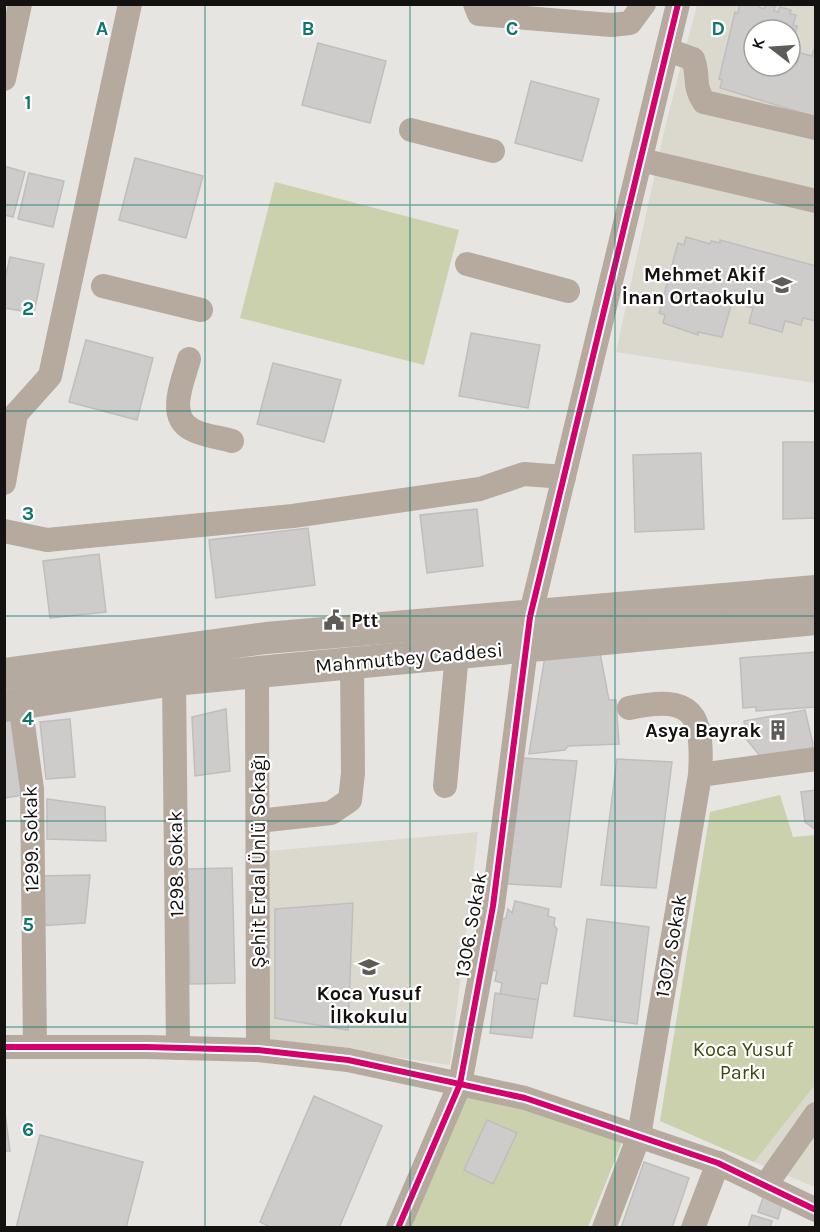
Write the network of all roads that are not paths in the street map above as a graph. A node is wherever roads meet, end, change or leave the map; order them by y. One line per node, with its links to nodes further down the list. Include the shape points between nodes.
1 (20, 4): 8 (street)
2 (130, 4): 19 (street, via 50,376)
3 (475, 4): 6 (street, via 479,14)
4 (644, 4): 6 (street, via 630,22)
5 (678, 4): 7 (street, 1306. Sokak)
6 (613, 15)
7 (668, 50): 9 (street, via 693,59 696,89 704,102); 12 (street, 1306. Sokak)
8 (4, 79)
9 (816, 128)
10 (411, 130): 11 (street)
11 (493, 151)
12 (641, 160): 13 (street); 21 (street, 1306. Sokak)
13 (816, 201)
14 (467, 264): 16 (street)
15 (103, 286): 17 (street)
16 (568, 291)
17 (201, 310)
18 (189, 359): 20 (street, via 178,402 179,418 189,429)
19 (10, 415): 22 (street)
20 (232, 441)
21 (564, 477): 23 (street, via 524,474 480,489 293,516 59,539); 26 (street, 1306. Sokak)
22 (4, 483)
23 (4, 531)
24 (816, 591): 26 (main road, Mahmutbey Caddesi)
25 (816, 619): 26 (main road, Mahmutbey Caddesi)
26 (529, 632): 27 (main road, Mahmutbey Caddesi); 30 (main road, Mahmutbey Caddesi, via 266,638); 42 (street, 1306. Sokak, via 493,906)
27 (458, 653): 28 (main road, Mahmutbey Caddesi); 36 (street)
28 (352, 663): 29 (main road, Mahmutbey Caddesi); 37 (street, via 354,773 350,800 331,813)
29 (257, 673): 31 (main road, Mahmutbey Caddesi); 37 (street, Şehit Erdal Ünlü Sokağı)
30 (4, 674)
31 (174, 680): 32 (main road, Mahmutbey Caddesi); 40 (street, 1298. Sokak)
32 (12, 705): 39 (street, 1299. Sokak, via 32,789)
33 (629, 708): 35 (street, 1307. Sokak, via 659,701 683,707 695,719 702,741)
34 (816, 759): 35 (street)
35 (700, 775): 44 (street, 1307. Sokak)
36 (445, 786)
37 (258, 821): 41 (street, Şehit Erdal Ünlü Sokağı)
38 (4, 1047): 39 (street)
39 (35, 1047): 40 (street)
40 (178, 1048): 41 (street)
41 (258, 1050): 42 (street, via 348,1060)
42 (460, 1083): 44 (street, via 525,1098); 48 (street, 1306. Sokak)
43 (816, 1114): 46 (street)
44 (639, 1136): 45 (street); 49 (street, 1307. Sokak)
45 (718, 1163): 46 (street); 50 (street)
46 (765, 1186): 47 (street)
47 (812, 1216)
48 (398, 1227)
49 (604, 1227)
50 (693, 1227)

